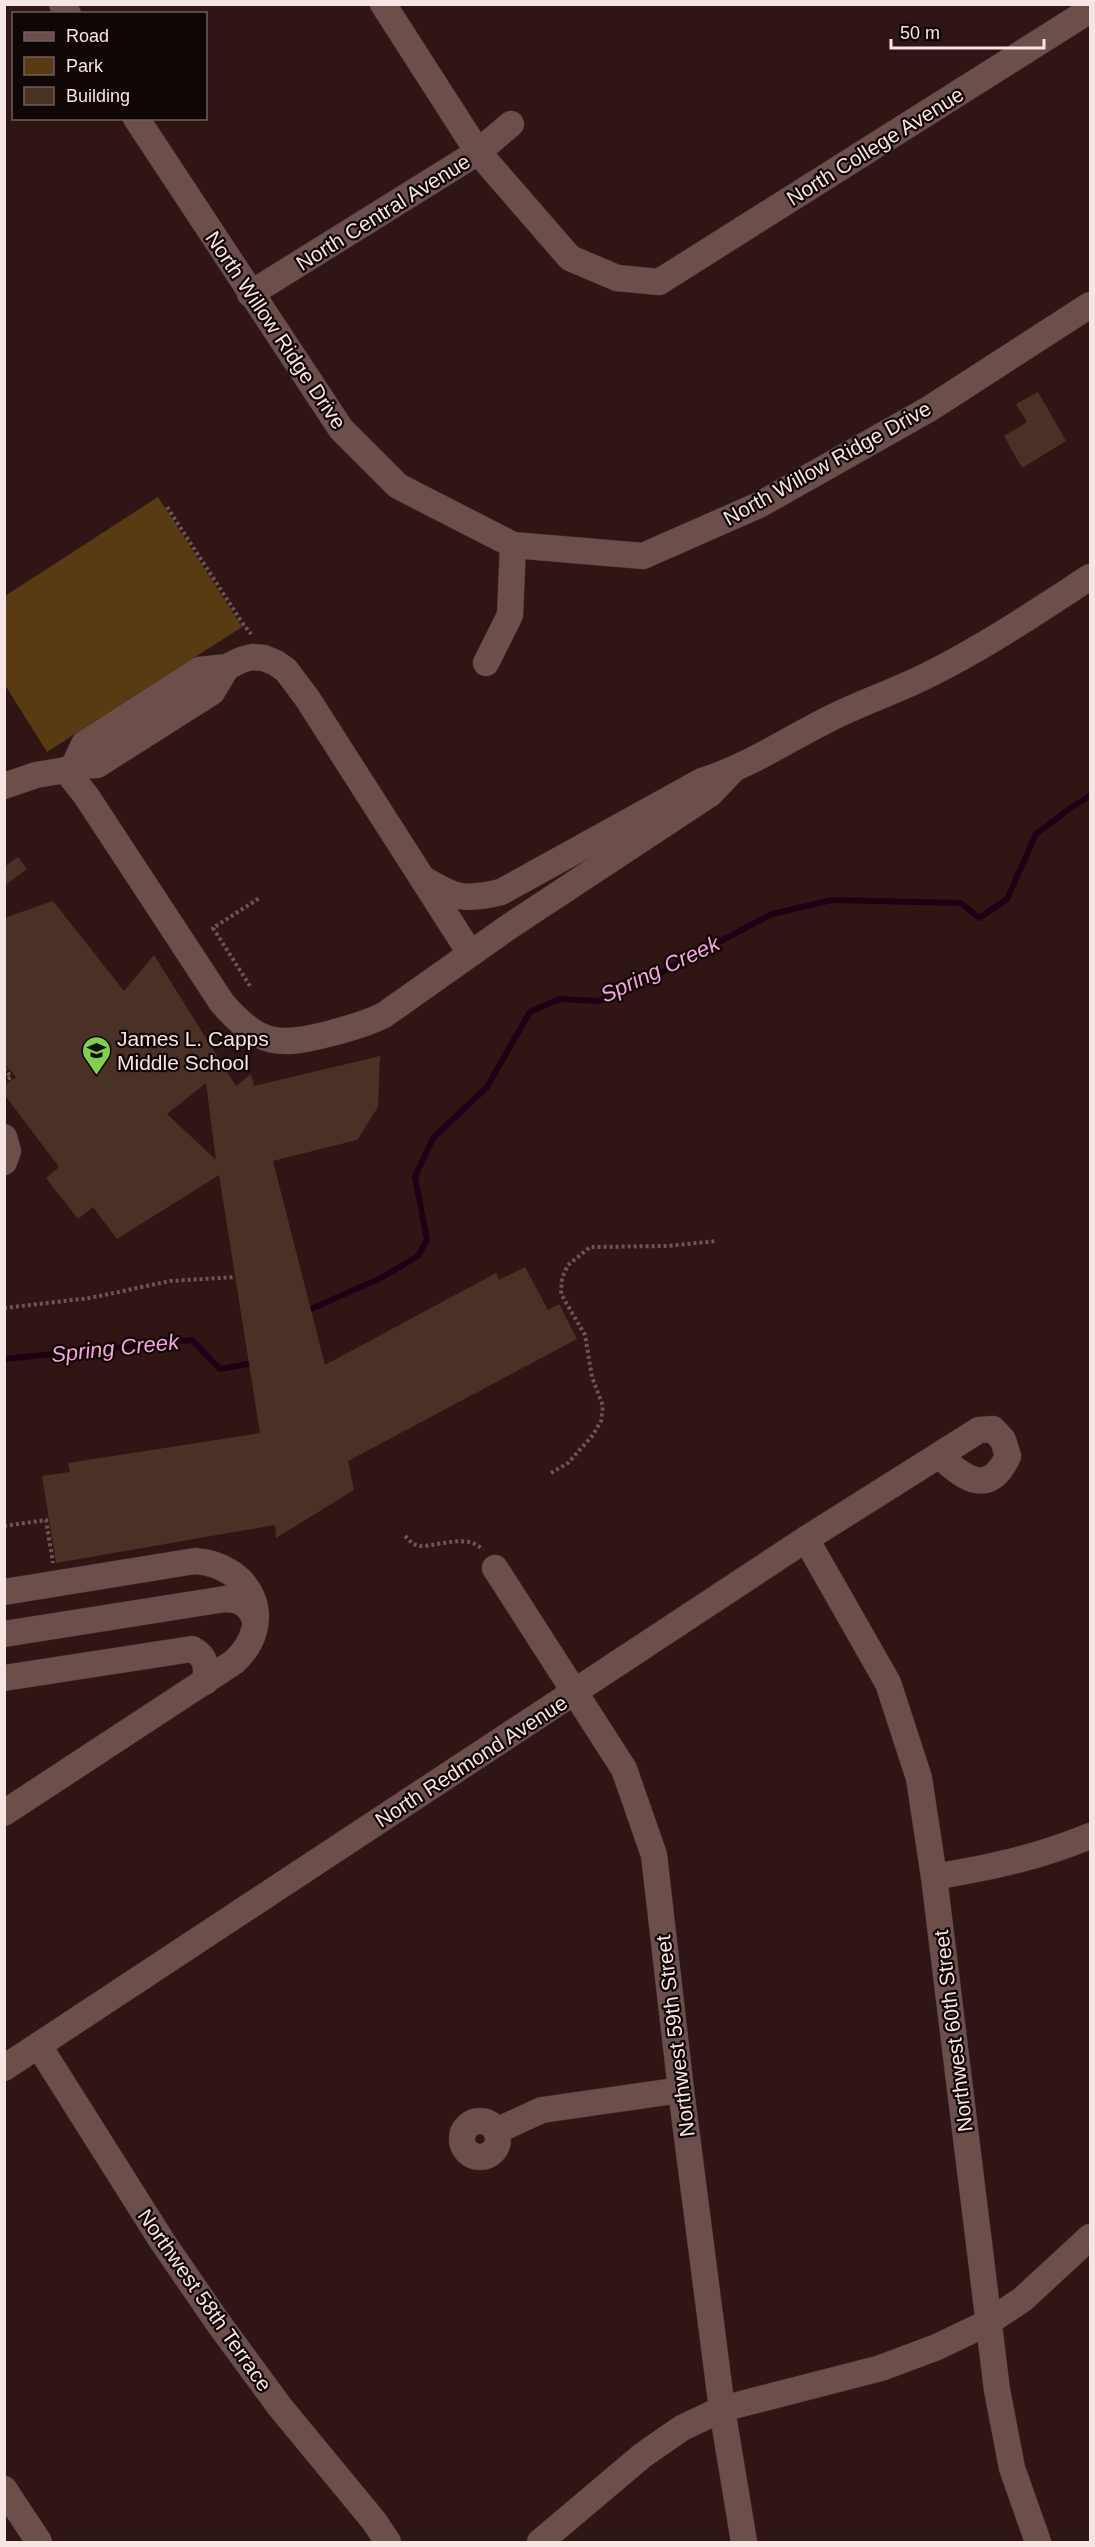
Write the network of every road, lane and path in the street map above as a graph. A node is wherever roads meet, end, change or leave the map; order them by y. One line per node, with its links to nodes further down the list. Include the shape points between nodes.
1 (383, 4): 5 (street)
2 (1090, 10): 5 (street, North College Avenue, via 659,282 617,278 570,258)
3 (137, 120): 6 (street, North Willow Ridge Drive)
4 (512, 124): 5 (street, North Central Avenue)
5 (478, 152): 6 (street, North Central Avenue)
6 (250, 294): 9 (street, North Willow Ridge Drive, via 341,429 398,486)
7 (1090, 305): 9 (street, North Willow Ridge Drive, via 929,409 759,505 643,556)
8 (167, 507): 11 (path, via 247,631)
9 (513, 545): 12 (street, via 510,615)
10 (1090, 577): 14 (street, via 972,652 832,717)
11 (257, 637)
12 (486, 663)
13 (70, 768): 15 (street); 16 (street, via 97,765 212,692 227,667 241,660 264,658 294,679); 18 (street, via 222,1003 254,1033 287,1042 374,1020)
14 (731, 772): 16 (street, via 702,781 501,892 473,899 449,894); 18 (street, via 710,794)
15 (4, 786)
16 (422, 878): 18 (street)
17 (261, 897): 19 (path, via 213,928)
18 (471, 953)
19 (250, 986)
20 (4, 1068): 21 (path, via 11,1077)
21 (4, 1082)
22 (4, 1137): 23 (street, via 8,1151)
23 (4, 1162)
24 (717, 1241): 28 (path, via 590,1247 568,1265 561,1294 585,1335 592,1377 603,1406 593,1435 568,1463)
25 (235, 1277): 26 (path, via 170,1281 90,1298)
26 (4, 1308)
27 (940, 1456): 31 (street, North Redmond Avenue)
28 (551, 1473)
29 (4, 1526): 33 (path, via 46,1520)
30 (405, 1536): 32 (path, via 420,1546 475,1543)
31 (806, 1539): 39 (street, North Redmond Avenue); 42 (street, Northwest 60th Street, via 888,1683 919,1778)
32 (495, 1568): 39 (street, Northwest 59th Street)
33 (55, 1572)
34 (4, 1593): 35 (street, via 195,1561 210,1562 244,1584 257,1609)
35 (256, 1625): 36 (street, via 248,1606 225,1599); 38 (street, via 242,1654)
36 (4, 1634)
37 (4, 1678): 38 (street, via 192,1649 207,1665)
38 (206, 1682): 40 (street)
39 (575, 1692): 43 (street, North Redmond Avenue); 45 (street, Northwest 59th Street, via 624,1769 654,1855)
40 (4, 1813)
41 (1090, 1836): 42 (street, via 1050,1853 1006,1865)
42 (934, 1877): 48 (street, Northwest 60th Street)
43 (39, 2046): 44 (street, North Redmond Avenue); 52 (street, Northwest 58th Terrace, via 219,2324)
44 (4, 2068)
45 (681, 2090): 46 (street, via 542,2110); 49 (street, Northwest 59th Street)
46 (496, 2131)
47 (1090, 2237): 48 (street, via 1023,2299)
48 (987, 2323): 49 (street, via 881,2368); 55 (street, Northwest 60th Street, via 1012,2468)
49 (722, 2409): 53 (street, via 682,2428 642,2455); 54 (street, Northwest 59th Street)
50 (4, 2489): 51 (street)
51 (39, 2542)
52 (388, 2542)
53 (540, 2542)
54 (744, 2542)
55 (1038, 2542)

